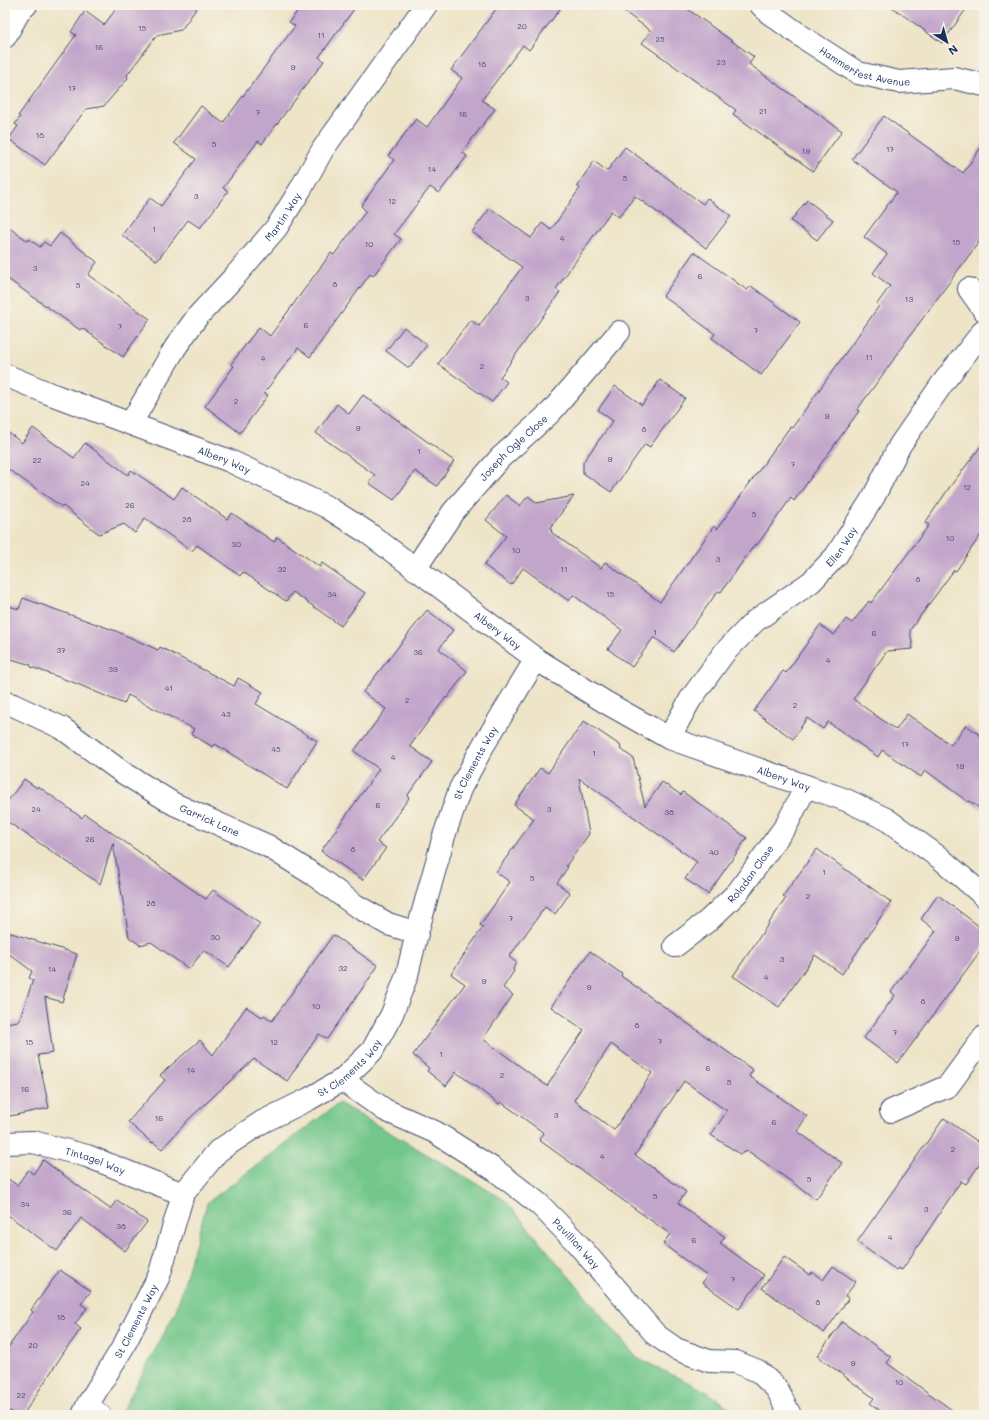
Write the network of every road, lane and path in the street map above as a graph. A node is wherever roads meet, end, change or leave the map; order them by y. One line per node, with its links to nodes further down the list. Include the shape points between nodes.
1 (26, 5): 4 (street, via 18,12)
2 (426, 5): 11 (street, Martin Way, via 323,149 277,227 197,317 175,348)
3 (761, 5): 5 (street, Hammerfest Avenue, via 807,40 858,73 898,82 954,78)
4 (5, 37)
5 (984, 85)
6 (969, 289): 7 (street)
7 (984, 310)
8 (984, 330): 15 (street, Ellen Way, via 942,384 900,445 874,496 836,556 811,582 755,621 724,653 690,700)
9 (619, 332): 12 (street, Joseph Ogle Close, via 551,412 500,458 453,512)
10 (5, 375): 11 (street, Albery Way)
11 (131, 423): 12 (street, Albery Way, via 230,461 327,507 368,533)
12 (414, 569): 13 (street, Albery Way)
13 (536, 659): 15 (street, Albery Way); 18 (street, St Clements Way, via 460,789)
14 (5, 702): 18 (street, Garrick Lane, via 62,728 122,772 174,804 268,846 355,905 388,924)
15 (669, 738): 16 (street, Albery Way)
16 (806, 786): 17 (street, Albery Way, via 846,800 886,819 940,858); 19 (street, Roladan Close, via 787,824 738,892 709,920)
17 (984, 896)
18 (417, 933): 21 (street, St Clements Way, via 407,975 392,1014 372,1051)
19 (675, 946)
20 (984, 1037): 22 (street, via 948,1086)
21 (342, 1080): 24 (street, St Clements Way, via 262,1122 218,1151); 26 (street, Pavillion Way, via 385,1110 435,1132 495,1170 539,1204 576,1242 656,1335 682,1352 709,1361 736,1362 758,1371 777,1388)
22 (891, 1111)
23 (5, 1143): 24 (street, Tintagel Way, via 33,1142 87,1156)
24 (182, 1194): 25 (street, St Clements Way, via 159,1276)
25 (91, 1411)
26 (790, 1415)

